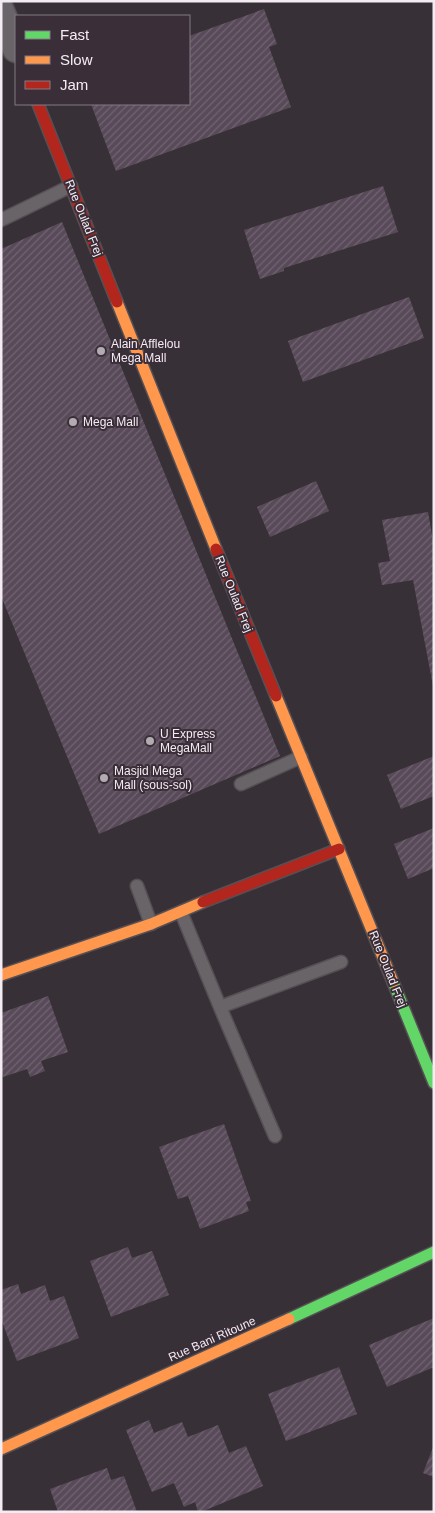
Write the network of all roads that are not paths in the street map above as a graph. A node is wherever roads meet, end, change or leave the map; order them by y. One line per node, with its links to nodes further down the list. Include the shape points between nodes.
1 (1, 11): 2 (street)
2 (15, 46)
3 (38, 105): 4 (street, Rue Oulad Frej)
4 (71, 186): 5 (lane); 6 (street, Rue Oulad Frej)
5 (1, 220)
6 (301, 757): 7 (lane); 8 (street, Rue Oulad Frej)
7 (241, 784)
8 (339, 849): 10 (street); 15 (street, Rue Oulad Frej)
9 (137, 886): 11 (lane)
10 (181, 912): 11 (street); 14 (lane)
11 (152, 924): 13 (street)
12 (341, 962): 14 (lane)
13 (1, 975)
14 (220, 1006): 16 (lane)
15 (434, 1083)
16 (275, 1136)
17 (434, 1252): 18 (street, Rue Bani Ritoune)
18 (1, 1450)

